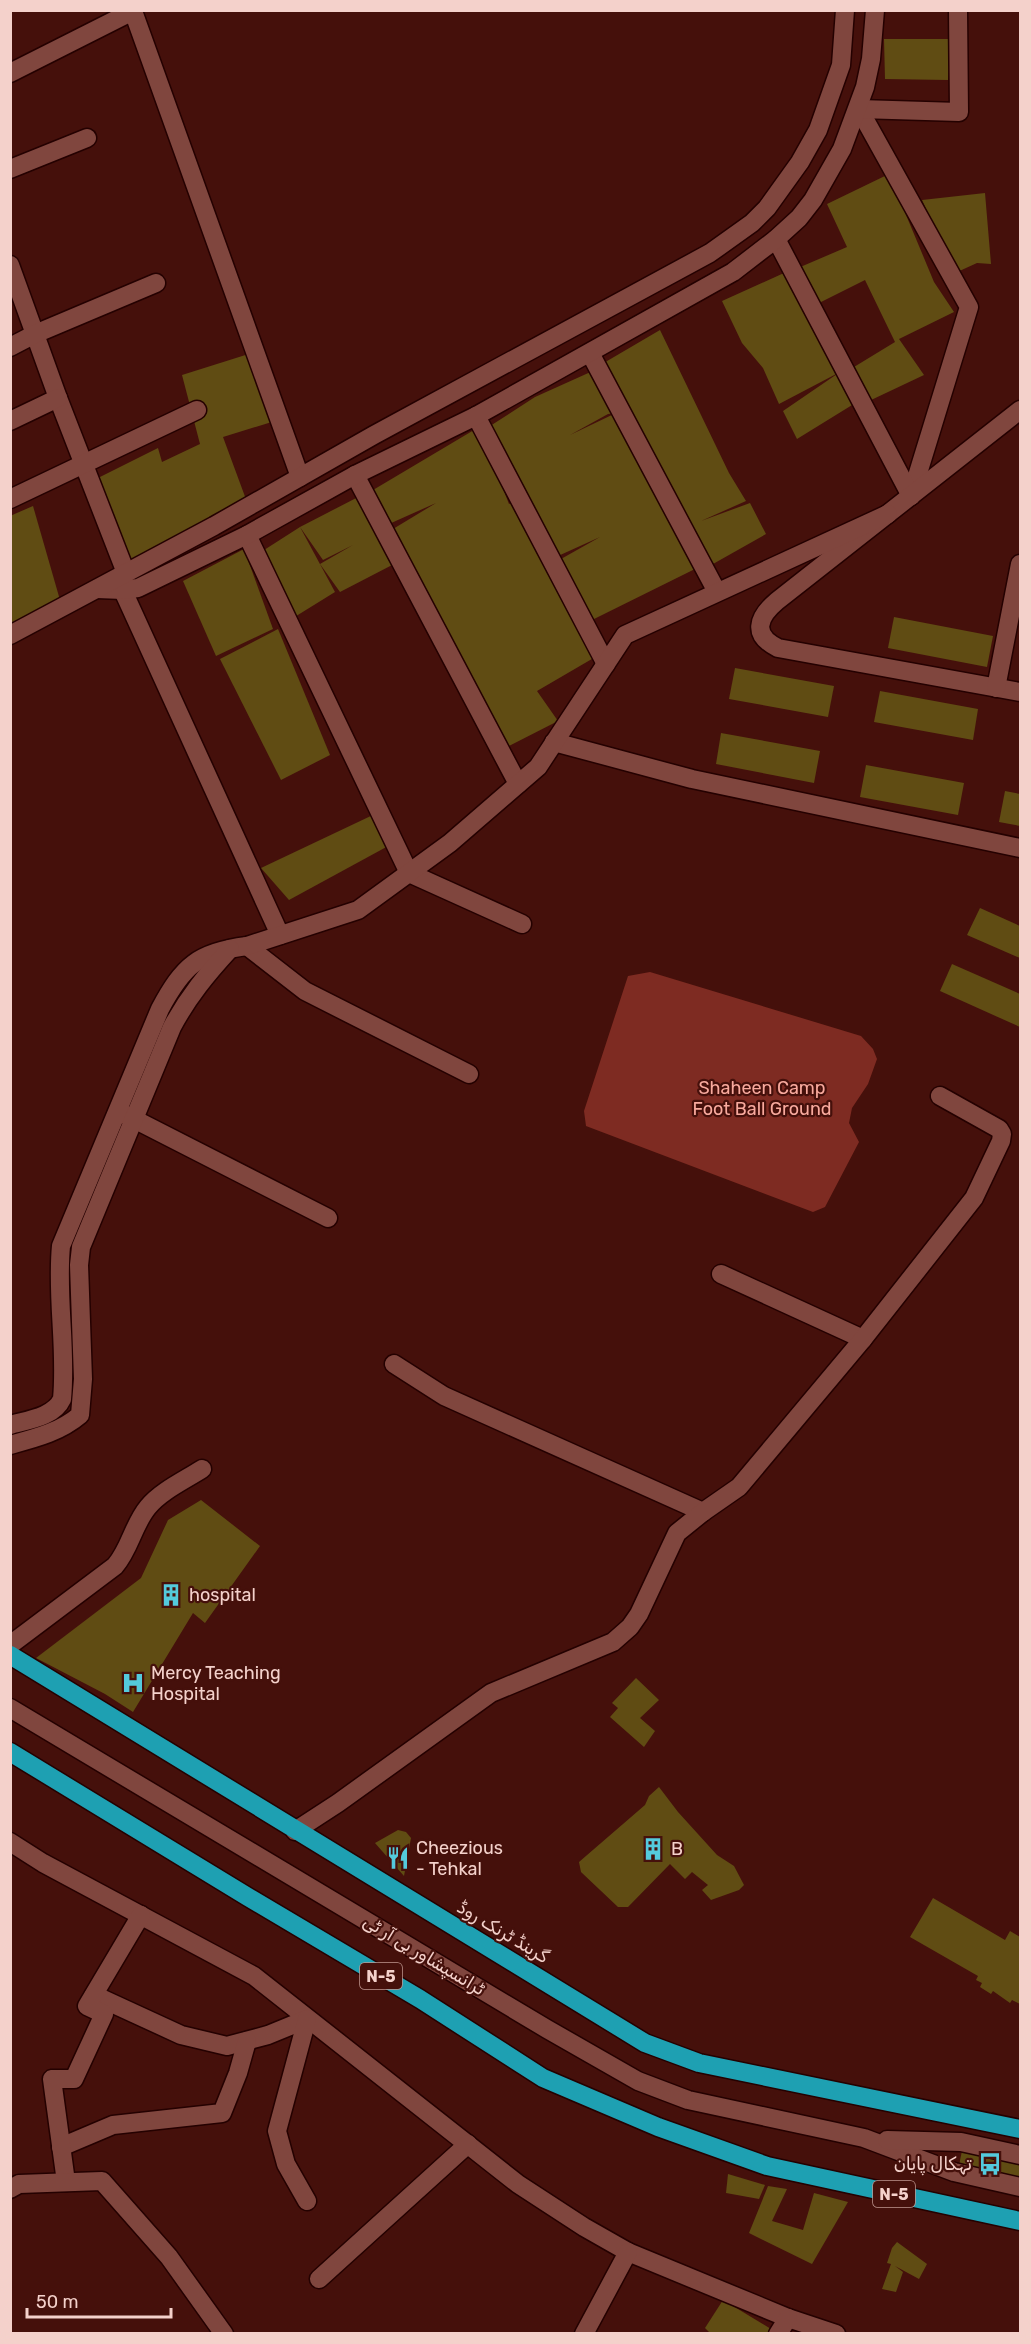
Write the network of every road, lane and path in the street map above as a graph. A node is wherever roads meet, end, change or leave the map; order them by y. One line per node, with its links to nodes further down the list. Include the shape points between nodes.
1 (845, 10): 21 (street, via 841,65 818,130 782,187 752,223 710,254)
2 (875, 10): 5 (street, via 871,59)
3 (958, 10): 5 (street, via 959,112)
4 (10, 72): 21 (street, via 133,11)
5 (859, 109): 8 (street, via 823,183 799,218); 22 (street, via 969,307)
6 (87, 138): 7 (street)
7 (10, 169)
8 (776, 239): 13 (street, via 733,272); 22 (street)
9 (10, 265): 11 (street)
10 (156, 283): 11 (street)
11 (35, 334): 12 (street); 14 (street)
12 (10, 347)
13 (590, 353): 17 (street); 28 (street)
14 (58, 398): 18 (street); 19 (street)
15 (197, 410): 19 (street)
16 (1020, 410): 22 (street)
17 (476, 416): 20 (street); 30 (street)
18 (10, 421)
19 (83, 464): 23 (street); 27 (street)
20 (355, 475): 25 (street); 34 (street)
21 (300, 477): 27 (street)
22 (911, 496): 24 (street)
23 (10, 499)
24 (888, 514): 28 (street); 31 (street, via 766,610 760,620 766,642 778,648)
25 (247, 535): 27 (street, via 138,588); 36 (street)
26 (1020, 564): 31 (street)
27 (122, 580): 29 (street); 38 (street)
28 (717, 592): 30 (street, via 625,635)
29 (10, 635)
30 (606, 664): 33 (street)
31 (996, 688): 32 (street)
32 (1020, 692)
33 (554, 742): 34 (street, via 538,767); 35 (street, via 692,779)
34 (518, 784): 36 (street)
35 (1020, 848)
36 (409, 873): 37 (street); 38 (street, via 358,910)
37 (522, 924)
38 (280, 935): 39 (street)
39 (239, 947): 40 (street, via 306,992); 42 (street, via 200,958 170,990 160,1009)
40 (469, 1074)
41 (940, 1096): 45 (street, via 999,1129 1001,1141 974,1198)
42 (127, 1115): 43 (street); 47 (street, via 61,1246 62,1399 58,1407 45,1415); 48 (street, via 81,1247 80,1415 49,1434)
43 (328, 1218)
44 (721, 1274): 45 (street)
45 (863, 1339): 50 (street, via 739,1488)
46 (394, 1364): 50 (street, via 444,1396)
47 (10, 1425)
48 (10, 1445)
49 (202, 1469): 51 (street, via 147,1508 115,1566)
50 (703, 1512): 55 (street, via 677,1533 639,1614 613,1642 491,1693)
51 (10, 1645)
52 (10, 1655): 55 (highway, گرینڈ ٹرنک روڈ)
53 (10, 1708): 62 (street, ٹرانسپشاور بی آر ٹی, via 638,2081 688,2100)
54 (10, 1752): 70 (highway, N-5, via 420,1999 543,2078 657,2127 767,2166)
55 (295, 1831): 61 (highway, گرینڈ ٹرنک روڈ, via 645,2043 699,2063)
56 (10, 1842): 57 (street)
57 (141, 1915): 58 (street); 59 (street, via 254,1976)
58 (94, 1995): 60 (street, via 181,2035 227,2046); 64 (street, via 87,2006 104,2014 74,2079 52,2079)
59 (307, 2019): 60 (street); 63 (street); 69 (street, via 277,2131 286,2164)
60 (247, 2041): 64 (street, via 222,2113 113,2125)
61 (1020, 2130)
62 (864, 2138): 65 (street, ٹرانسپشاور بی آر ٹی, via 961,2142); 67 (street, ٹرانسپشاور بی آر ٹی, via 954,2172)
63 (468, 2144): 71 (street, via 518,2184); 72 (street)
64 (61, 2148): 66 (street)
65 (1020, 2155)
66 (66, 2182): 68 (street, via 19,2184); 74 (street, via 102,2181 169,2257)
67 (1020, 2187)
68 (10, 2189)
69 (307, 2201)
70 (1020, 2221)
71 (628, 2252): 73 (street); 75 (street)
72 (319, 2279)
73 (783, 2326): 76 (street)
74 (220, 2333)
75 (584, 2334)
76 (836, 2334)

